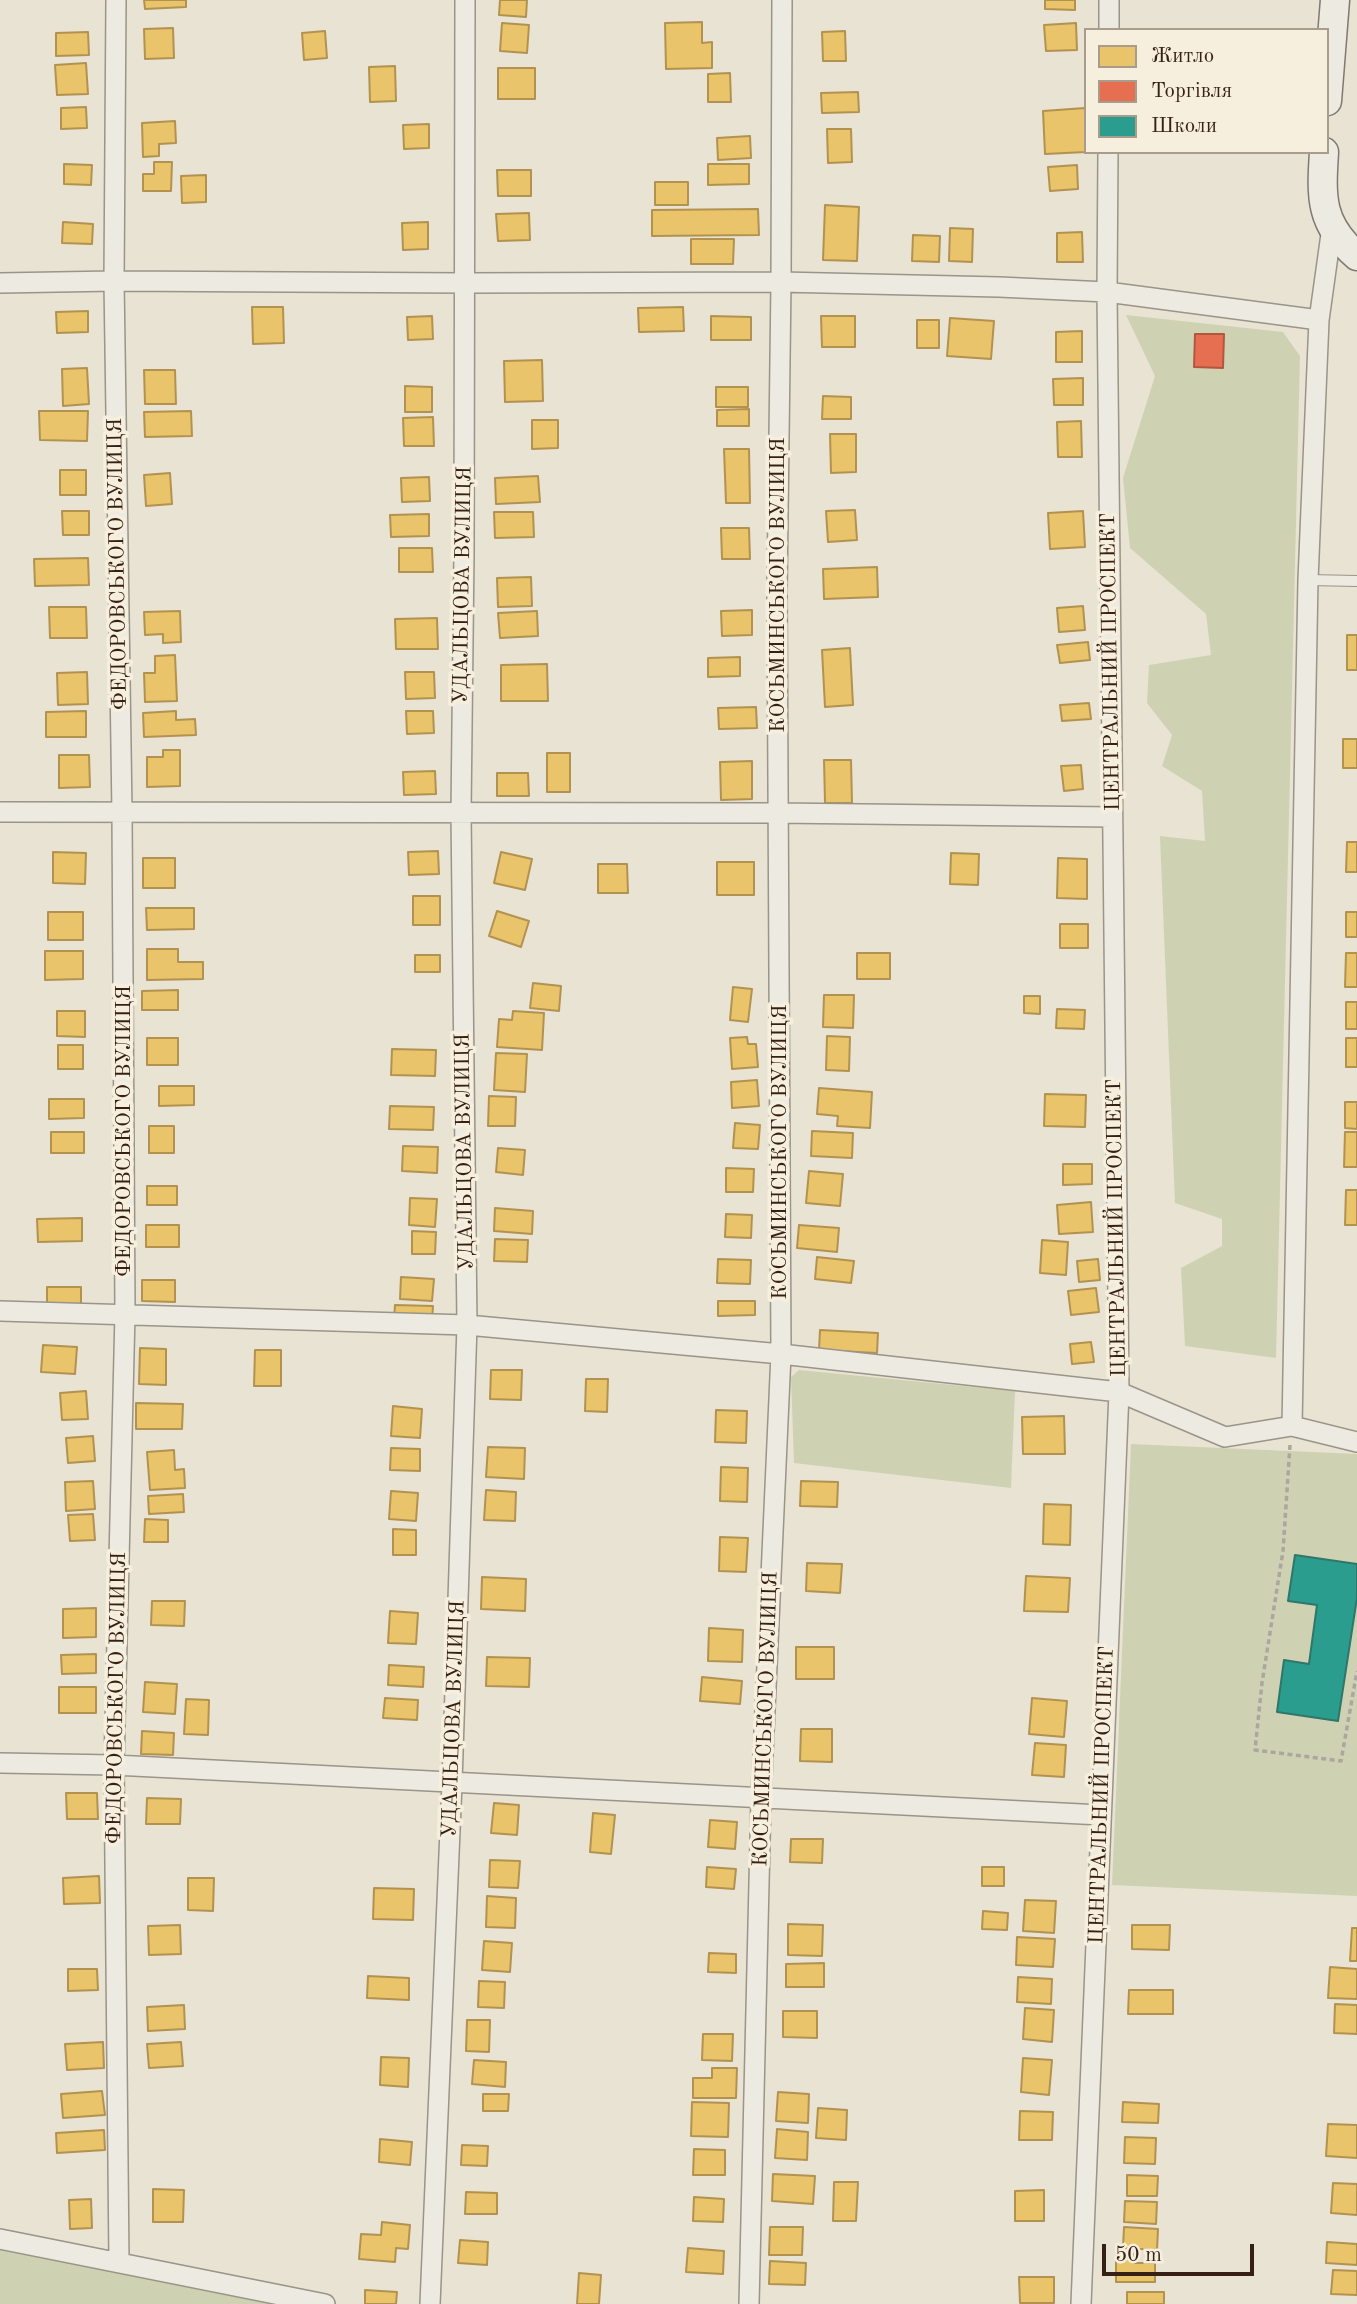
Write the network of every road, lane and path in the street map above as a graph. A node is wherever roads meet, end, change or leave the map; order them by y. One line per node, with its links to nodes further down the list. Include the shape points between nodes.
1 (116, 0): 12 (street, ФЕДОРОВСЬКОГО ВУЛИЦЯ)
2 (465, 0): 15 (street, УДАЛЬЦОВА ВУЛИЦЯ)
3 (782, 0): 13 (street, КОСЬМИНСЬКОГО ВУЛИЦЯ)
4 (1109, 0): 6 (street)
5 (1335, 0): 7 (main road)
6 (1109, 28)
7 (1329, 76)
8 (1108, 154): 16 (street, ЦЕНТРАЛЬНИЙ ПРОСПЕКТ)
9 (1324, 154): 10 (main road, via 1321,193)
10 (1332, 227): 11 (main road); 17 (street)
11 (1357, 256)
12 (114, 281): 14 (street); 15 (street); 21 (street, ФЕДОРОВСЬКОГО ВУЛИЦЯ)
13 (781, 282): 15 (street); 16 (street); 23 (street, КОСЬМИНСЬКОГО ВУЛИЦЯ)
14 (0, 283)
15 (464, 284): 22 (street, УДАЛЬЦОВА ВУЛИЦЯ)
16 (1107, 292): 17 (street); 24 (street, ЦЕНТРАЛЬНИЙ ПРОСПЕКТ)
17 (1319, 320): 18 (street)
18 (1308, 580): 19 (lane); 30 (street)
19 (1357, 581)
20 (0, 811): 21 (street)
21 (122, 813): 22 (street); 26 (street, ФЕДОРОВСЬКОГО ВУЛИЦЯ)
22 (461, 813): 23 (street); 27 (street, УДАЛЬЦОВА ВУЛИЦЯ)
23 (778, 813): 24 (street); 28 (street, КОСЬМИНСЬКОГО ВУЛИЦЯ)
24 (1112, 817): 29 (street, ЦЕНТРАЛЬНИЙ ПРОСПЕКТ)
25 (0, 1311): 26 (street)
26 (125, 1313): 27 (street); 34 (street, ФЕДОРОВСЬКОГО ВУЛИЦЯ)
27 (467, 1325): 28 (street); 35 (street, УДАЛЬЦОВА ВУЛИЦЯ)
28 (781, 1354): 29 (street); 36 (street, КОСЬМИНСЬКОГО ВУЛИЦЯ)
29 (1119, 1392): 30 (street, via 1225,1437); 37 (street, ЦЕНТРАЛЬНИЙ ПРОСПЕКТ)
30 (1292, 1426): 31 (street); 32 (path, via 1283,1551 1255,1750 1340,1762)
31 (1357, 1442)
32 (1357, 1671)
33 (0, 1763): 34 (street)
34 (114, 1765): 35 (street); 39 (street, ФЕДОРОВСЬКОГО ВУЛИЦЯ)
35 (452, 1783): 36 (street); 41 (street, УДАЛЬЦОВА ВУЛИЦЯ)
36 (761, 1798): 37 (street); 42 (street, КОСЬМИНСЬКОГО ВУЛИЦЯ)
37 (1101, 1815): 43 (street, ЦЕНТРАЛЬНИЙ ПРОСПЕКТ)
38 (0, 2239): 39 (street)
39 (119, 2262): 40 (street)
40 (325, 2304)
41 (430, 2304)
42 (749, 2304)
43 (1081, 2304)

